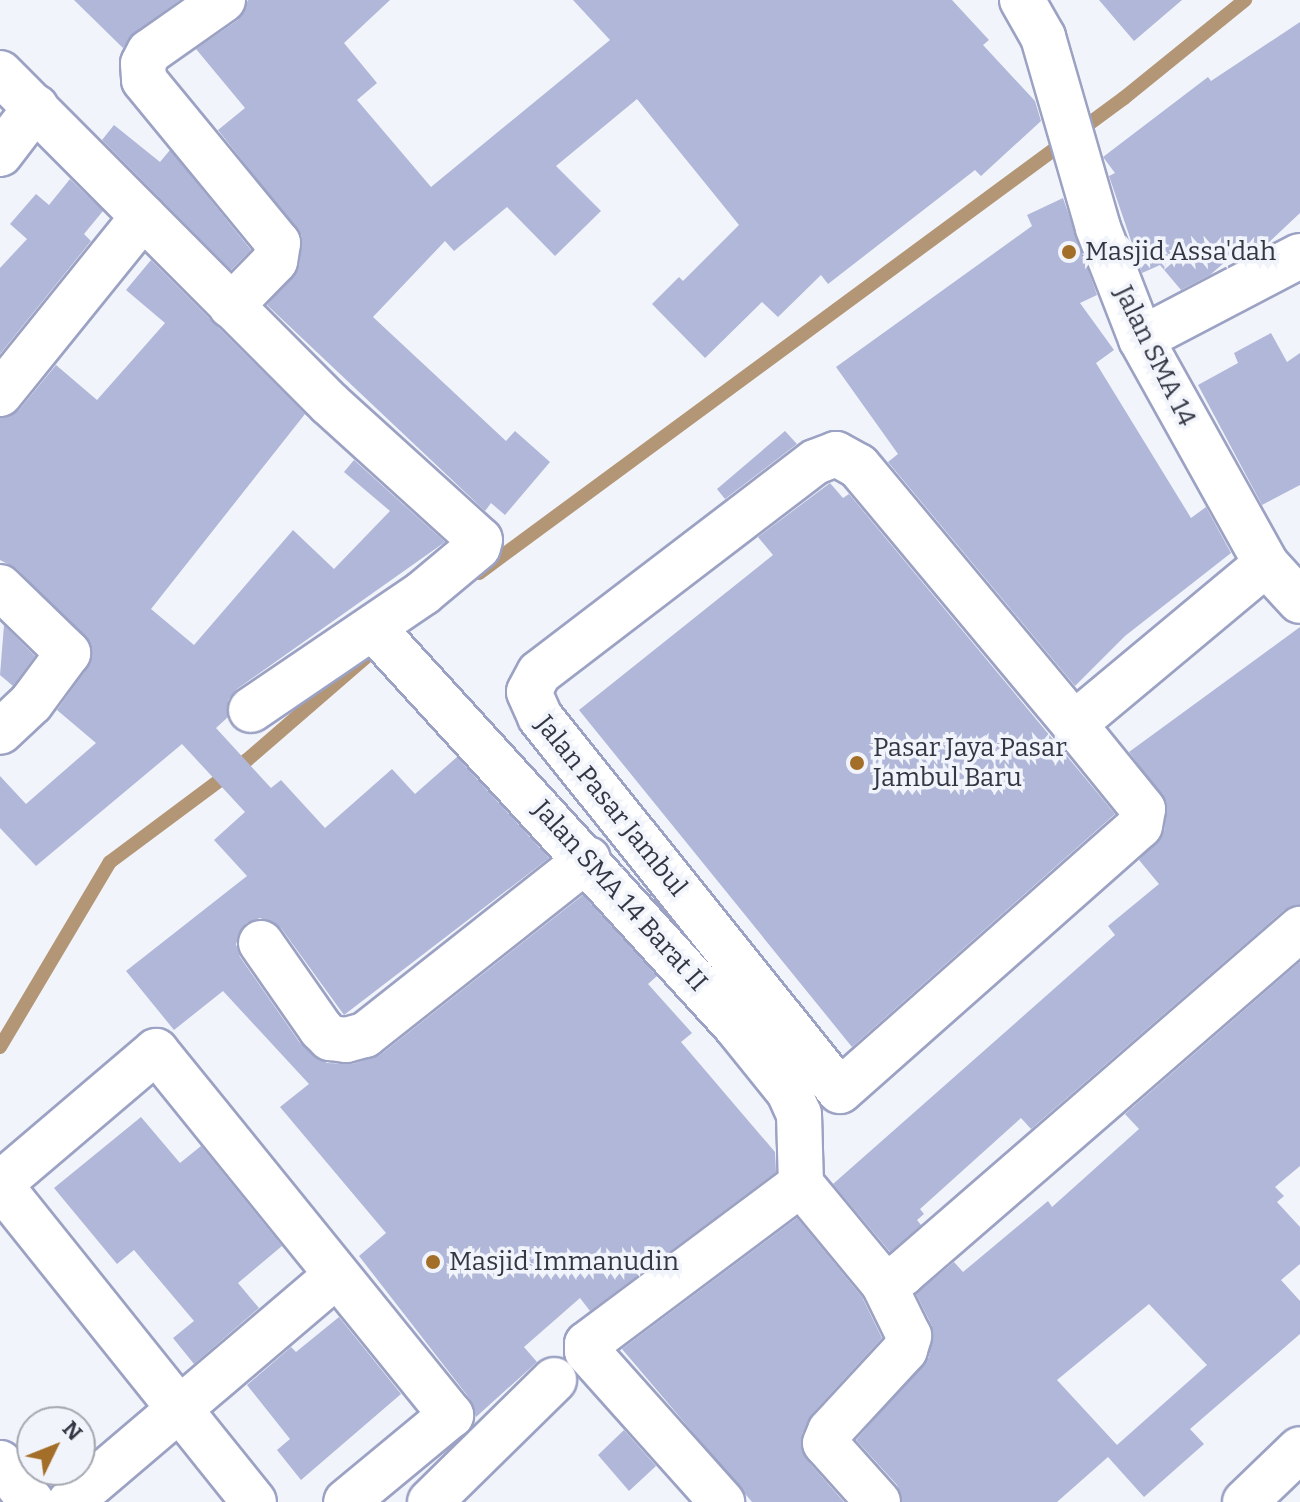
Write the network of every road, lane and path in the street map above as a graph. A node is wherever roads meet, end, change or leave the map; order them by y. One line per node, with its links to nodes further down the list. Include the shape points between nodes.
1 (223, 0): 8 (street, via 149,52 143,64 144,80 278,243 275,261)
2 (1022, 0): 9 (street, Jalan SMA 14, via 1043,37 1079,164)
3 (0, 73): 4 (street)
4 (36, 107): 5 (street); 6 (street)
5 (0, 154)
6 (143, 217): 8 (street); 10 (street)
7 (1300, 256): 9 (street)
8 (231, 306): 14 (street, via 480,540)
9 (1141, 339): 11 (street, Jalan SMA 14)
10 (0, 394)
11 (1266, 564): 13 (street, Jalan SMA 14); 16 (street)
12 (0, 587): 17 (street, via 68,653 31,703)
13 (1300, 601)
14 (382, 638): 15 (street); 18 (street, Jalan SMA 14 Barat II)
15 (251, 710)
16 (1074, 724): 21 (street, Jalan Pasar Jambul, via 1143,809 1144,822); 21 (street, Jalan Pasar Jambul, via 858,466 836,454 815,462 532,682 532,706 540,717)
17 (0, 732)
18 (588, 859): 20 (street, via 365,1035 346,1040 330,1038 321,1029); 22 (street, Jalan SMA 14 Barat II, via 735,1025 789,1092)
19 (1300, 929): 26 (street, via 913,1267)
20 (261, 943)
21 (840, 1091): 22 (street)
22 (799, 1114): 24 (street, Jalan SMA 14 Barat II)
23 (0, 1184): 25 (street, via 156,1051); 28 (street)
24 (801, 1184): 26 (street); 36 (street, via 587,1344 587,1351)
25 (337, 1275): 28 (street); 34 (street, via 451,1415)
26 (883, 1283): 37 (street, via 909,1336 905,1350 830,1431 825,1443)
27 (554, 1380): 35 (street)
28 (180, 1409): 32 (street); 33 (street)
29 (1300, 1449): 38 (street)
30 (0, 1463): 31 (street)
31 (32, 1502)
32 (70, 1502)
33 (254, 1502)
34 (346, 1502)
35 (430, 1502)
36 (722, 1502)
37 (878, 1502)
38 (1245, 1502)

